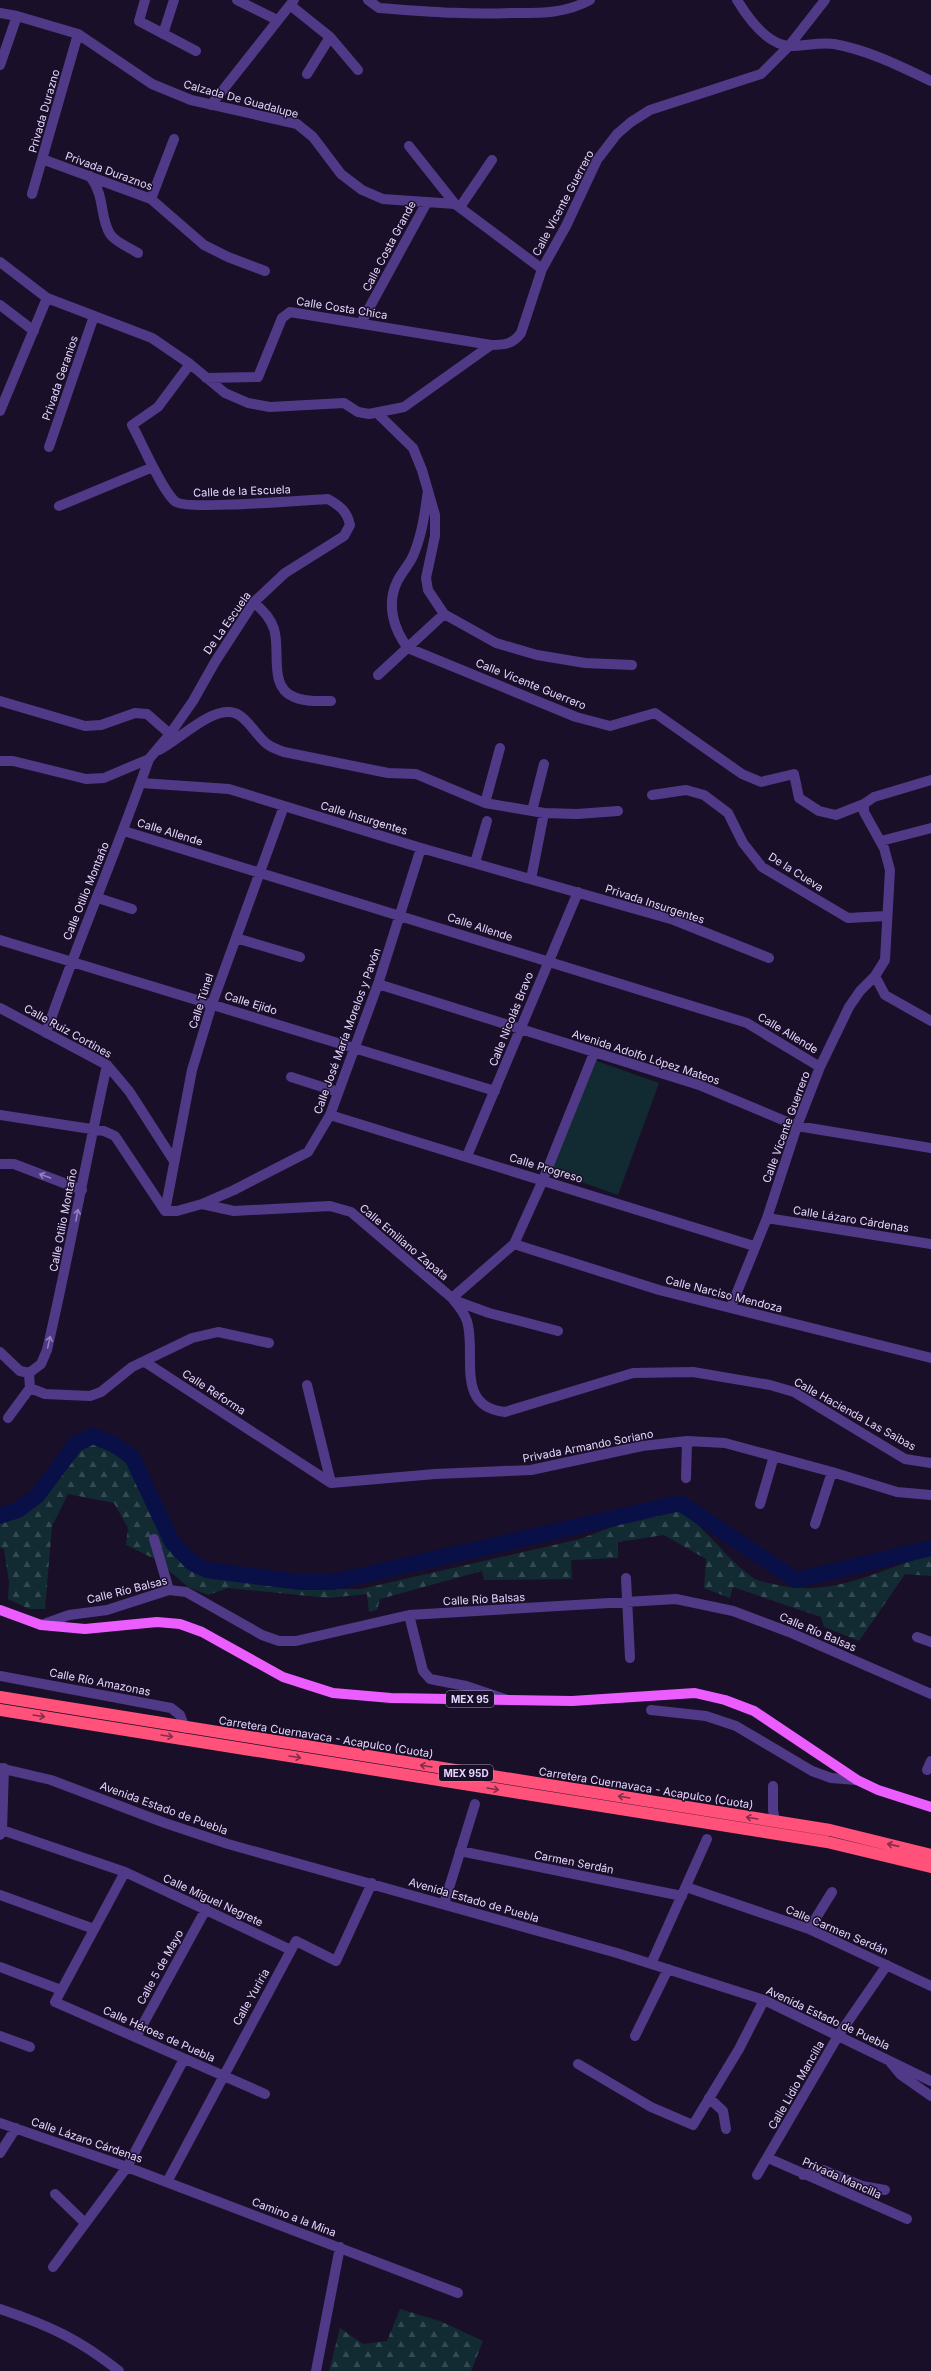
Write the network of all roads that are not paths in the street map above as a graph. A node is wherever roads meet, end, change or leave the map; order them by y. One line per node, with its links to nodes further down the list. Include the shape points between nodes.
1 (145, 0): 13 (street, via 139,20)
2 (174, 0): 13 (street)
3 (238, 0): 11 (street)
4 (368, 0): 5 (street, via 379,8 462,15 556,12 578,7)
5 (590, 0)
6 (737, 0): 15 (street, via 749,18 773,40)
7 (824, 0): 15 (street, Calle Vicente Guerrero)
8 (292, 3): 11 (street); 14 (street)
9 (0, 13): 10 (street, Calzada De Guadalupe)
10 (17, 16): 12 (street, Calzada De Guadalupe); 17 (street)
11 (277, 20): 21 (street)
12 (78, 34): 21 (street, Calzada De Guadalupe, via 152,84); 24 (street, Privada Durazno)
13 (163, 34): 16 (street)
14 (330, 37): 18 (street); 19 (street)
15 (789, 46): 20 (street, via 833,44 882,58); 33 (street, Calle Vicente Guerrero, via 761,74 650,110 617,134 597,160 566,226)
16 (196, 51)
17 (0, 66)
18 (358, 70)
19 (307, 74)
20 (931, 81)
21 (211, 105): 29 (street, Calzada De Guadalupe, via 297,124 313,137 340,174 362,190 383,199)
22 (174, 139): 28 (street)
23 (409, 146): 30 (street)
24 (42, 159): 26 (street, Privada Duraznos); 27 (street, Privada Durazno)
25 (492, 160): 30 (street)
26 (89, 176): 28 (street, Privada Duraznos); 31 (street, via 98,188 106,226 111,235)
27 (32, 194)
28 (151, 199): 34 (street, Privada Duraznos, via 204,245)
29 (427, 202): 30 (street, Calzada De Guadalupe); 38 (street, Calle Costa Grande)
30 (457, 206): 33 (street)
31 (138, 253)
32 (0, 262): 35 (street)
33 (542, 269): 40 (street, Calle Vicente Guerrero, via 521,332)
34 (265, 271)
35 (47, 298): 37 (street); 39 (street)
36 (0, 305): 39 (street)
37 (94, 316): 42 (street, via 152,338); 46 (street, Privada Geranios)
38 (361, 323): 41 (street, Calle Costa Chica); 43 (street, Calle Costa Chica, via 290,312 282,318 258,377)
39 (34, 331): 44 (street)
40 (515, 341): 41 (street, Calle Costa Chica, via 504,345)
41 (491, 345): 45 (street, via 411,403)
42 (190, 364): 43 (street); 47 (street, Calle de la Escuela, via 158,407 132,425)
43 (206, 378): 45 (street, via 225,393 248,403 270,408 344,403 364,414)
44 (0, 411)
45 (377, 413): 48 (street, via 412,448)
46 (49, 447)
47 (153, 467): 49 (street); 50 (street, Calle de la Escuela, via 171,496 181,505 266,504 328,499 339,505 347,515)
48 (428, 490): 52 (street, via 435,515 435,529 426,578 428,590); 53 (street, via 420,538 412,558 396,583 391,608 398,635)
49 (59, 506)
50 (350, 525): 51 (street, De La Escuela, via 344,536 285,573)
51 (254, 602): 57 (street, via 268,616 274,631 277,667 282,688 292,696 304,700); 58 (street, De La Escuela)
52 (444, 614): 53 (street); 54 (street, via 496,643 537,655 585,663)
53 (408, 648): 55 (street); 68 (street, Calle Vicente Guerrero, via 576,717 610,726 655,713 742,774 761,782 794,774 799,798 819,812 836,815)
54 (632, 665)
55 (378, 675)
56 (0, 700): 58 (street, via 85,726 101,725 136,713 146,714)
57 (331, 701)
58 (170, 734): 60 (street, De La Escuela)
59 (500, 748): 67 (street)
60 (157, 751): 61 (street, De La Escuela); 67 (street, via 211,715 226,711 239,715 268,745 284,752 388,773 416,774)
61 (149, 759): 62 (street, via 104,778 86,778 13,760); 65 (street, Calle Otilio Montaño)
62 (0, 761)
63 (544, 764): 70 (street)
64 (931, 780): 68 (street, via 874,797)
65 (140, 784): 69 (street, Calle Insurgentes, via 229,789); 75 (street, Calle Otilio Montaño)
66 (652, 795): 85 (street, De la Cueva, via 686,790 704,795 728,813 743,843 762,867 848,918)
67 (486, 803): 70 (street)
68 (864, 804): 76 (street, Calle Vicente Guerrero, via 864,812)
69 (284, 806): 77 (street, Calle Insurgentes); 79 (street, Calle Túnel)
70 (532, 811): 72 (street)
71 (618, 811): 72 (street, via 577,814)
72 (544, 812): 80 (street)
73 (487, 821): 78 (street)
74 (931, 828): 76 (street)
75 (124, 831): 79 (street, Calle Allende); 82 (street, Calle Otilio Montaño)
76 (881, 841): 85 (street, Calle Vicente Guerrero, via 890,870)
77 (421, 848): 78 (street, Calle Insurgentes); 84 (street, Calle José María Morelos y Pavón)
78 (475, 863): 80 (street, Calle Insurgentes)
79 (260, 871): 84 (street, Calle Allende); 86 (street, Calle Túnel)
80 (531, 879): 81 (street, Calle Insurgentes)
81 (578, 892): 89 (street, Privada Insurgentes, via 674,920); 91 (street, Calle Nicolás Bravo)
82 (98, 898): 83 (street); 90 (street, Calle Otilio Montaño)
83 (132, 909)
84 (401, 915): 91 (street, Calle Allende); 93 (street, Calle José María Morelos y Pavón)
85 (886, 916): 92 (street, Calle Vicente Guerrero, via 885,960)
86 (236, 938): 88 (street); 94 (street, Calle Túnel)
87 (0, 940): 90 (street, Calle Ejido)
88 (300, 957)
89 (769, 958)
90 (71, 961): 94 (street, Calle Ejido); 98 (street, Calle Otilio Montaño)
91 (547, 962): 97 (street, Calle Nicolás Bravo); 102 (street, Calle Allende, via 747,1022)
92 (875, 976): 96 (street, via 885,995); 102 (street, Calle Vicente Guerrero, via 849,1007)
93 (378, 984): 97 (street, Avenida Adolfo López Mateos); 99 (street, Calle José María Morelos y Pavón)
94 (212, 1004): 99 (street, Calle Ejido); 112 (street, Calle Túnel, via 192,1070)
95 (0, 1008): 98 (street, Calle Ruiz Cortines)
96 (931, 1021)
97 (522, 1028): 100 (street, Avenida Adolfo López Mateos); 104 (street, Calle Nicolás Bravo)
98 (46, 1033): 101 (street, Calle Ruiz Cortines)
99 (354, 1048): 104 (street, Calle Ejido); 105 (street, Calle José María Morelos y Pavón)
100 (594, 1052): 108 (street, Avenida Adolfo López Mateos, via 699,1085); 114 (street)
101 (107, 1065): 109 (street, Calle Otilio Montaño); 112 (street, Calle Ruiz Cortines, via 129,1091)
102 (820, 1067): 108 (street, Calle Vicente Guerrero)
103 (291, 1077): 105 (street)
104 (495, 1091): 111 (street, Calle Nicolás Bravo)
105 (338, 1092): 107 (street, Calle José María Morelos y Pavón)
106 (0, 1115): 109 (street)
107 (330, 1115): 111 (street, Calle Progreso); 116 (street, Calle José María Morelos y Pavón, via 308,1152)
108 (797, 1126): 110 (street, Avenida Adolfo López Mateos); 118 (street, Calle Vicente Guerrero)
109 (92, 1130): 115 (street, Calle Otilio Montaño); 117 (street, via 104,1131 115,1136)
110 (931, 1148)
111 (467, 1156): 114 (street, Calle Progreso)
112 (174, 1161): 117 (street, Calle Túnel)
113 (0, 1164): 115 (street, one-way to 113, via 14,1164)
114 (543, 1180): 119 (street); 121 (street, Calle Progreso)
115 (82, 1190): 129 (street, Calle Otilio Montaño, one-way to 115, via 41,1364 47,1350)
116 (202, 1204): 117 (street, Calle Emiliano Zapata); 122 (street, Calle Emiliano Zapata, via 234,1211 330,1206 351,1212)
117 (165, 1211)
118 (767, 1218): 120 (street, Calle Lázaro Cárdenas); 121 (street, Calle Vicente Guerrero)
119 (514, 1244): 122 (street); 123 (street, Calle Narciso Mendoza, via 658,1290)
120 (931, 1244)
121 (754, 1246): 123 (street, Calle Vicente Guerrero)
122 (453, 1299): 124 (street, via 489,1313); 135 (street, Calle Hacienda Las Saibas, via 467,1322 469,1368 475,1394 482,1405 493,1410 505,1412 633,1373 693,1372 770,1385 794,1392 905,1459)
123 (731, 1307): 127 (street, Calle Narciso Mendoza)
124 (558, 1331)
125 (269, 1343): 128 (street, via 218,1332 192,1338)
126 (0, 1352): 129 (street, via 20,1371)
127 (931, 1358)
128 (145, 1362): 131 (street, via 132,1367 101,1392 90,1396 45,1394); 138 (street, Calle Reforma)
129 (29, 1373): 131 (street)
130 (307, 1385): 138 (street)
131 (30, 1388): 132 (street)
132 (8, 1418)
133 (687, 1441): 134 (street, Privada Armando Soriano, via 725,1442); 137 (street); 138 (street, Privada Armando Soriano, via 642,1446 531,1470 435,1474)
134 (774, 1456): 136 (street, Privada Armando Soriano); 140 (street)
135 (931, 1463)
136 (832, 1472): 139 (street, Privada Armando Soriano, via 897,1492); 141 (street)
137 (686, 1478)
138 (331, 1484)
139 (931, 1495)
140 (760, 1504)
141 (816, 1524)
142 (154, 1539): 144 (street)
143 (626, 1578): 145 (street)
144 (169, 1590): 147 (street, Calle Río Balsas, via 186,1592 262,1635 279,1641 296,1641); 148 (street, Calle Río Balsas, via 107,1610 69,1615)
145 (626, 1603): 147 (street, Calle Río Balsas); 151 (street); 153 (street, Calle Río Balsas, via 676,1599 733,1611 789,1632)
146 (0, 1610): 148 (main road, MEX 95)
147 (410, 1615): 155 (street, via 423,1671 430,1679 466,1686)
148 (41, 1625): 155 (main road, MEX 95, via 85,1629 157,1622 180,1624 202,1632 283,1677 333,1693 390,1698)
149 (917, 1637): 150 (street)
150 (931, 1642)
151 (630, 1658)
152 (0, 1676): 158 (street, Calle Río Amazonas, via 170,1708 180,1715)
153 (931, 1694)
154 (0, 1697): 158 (highway, Carretera Cuernavaca - Acapulco (Cuota) / MEX 95D)
155 (509, 1700): 160 (main road, MEX 95, via 572,1702 695,1693 725,1700 754,1711)
156 (0, 1710): 169 (highway, MEX 95D, one-way to 169, via 827,1842)
157 (651, 1710): 160 (street, via 706,1716 736,1726 812,1771 831,1778)
158 (185, 1728): 164 (highway, Carretera Cuernavaca - Acapulco (Cuota) / MEX 95D, one-way to 158)
159 (2, 1768): 165 (street); 171 (street, Avenida Estado de Puebla, via 50,1780 228,1844)
160 (857, 1780): 163 (main road, MEX 95, via 878,1790)
161 (773, 1786): 164 (street)
162 (475, 1804): 167 (street)
163 (931, 1807)
164 (775, 1822): 168 (highway, Carretera Cuernavaca - Acapulco (Cuota) / MEX 95D, one-way to 164, via 830,1830)
165 (1, 1832): 170 (street, Calle Miguel Negrete)
166 (707, 1839): 172 (street)
167 (460, 1851): 172 (street, Carmen Serdán); 175 (street)
168 (931, 1855)
169 (931, 1866)
170 (125, 1872): 176 (street, Calle Miguel Negrete); 177 (street)
171 (372, 1883): 175 (street, Avenida Estado de Puebla); 179 (street, via 336,1962 296,1941)
172 (684, 1891): 178 (street, Calle Carmen Serdán); 180 (street)
173 (832, 1892): 178 (street)
174 (0, 1895): 177 (street)
175 (444, 1904): 180 (street, Avenida Estado de Puebla)
176 (206, 1909): 179 (street, Calle Miguel Negrete); 190 (street, Calle 5 de Mayo)
177 (94, 1929): 185 (street)
178 (809, 1929): 181 (street, Calle Carmen Serdán)
179 (290, 1950): 195 (street, Calle Yuriria)
180 (651, 1964): 183 (street, Avenida Estado de Puebla)
181 (887, 1965): 184 (street, Calle Carmen Serdán); 189 (street, Calle Lidio Mancilla)
182 (0, 1967): 185 (street)
183 (668, 1970): 186 (street, Avenida Estado de Puebla); 188 (street)
184 (931, 1986)
185 (61, 1990): 190 (street, Calle Héroes de Puebla, via 55,2002)
186 (764, 2000): 189 (street, Avenida Estado de Puebla); 199 (street)
187 (0, 2036): 191 (street)
188 (635, 2036)
189 (838, 2036): 193 (street, Avenida Estado de Puebla); 204 (street, Calle Lidio Mancilla)
190 (136, 2037): 192 (street, Calle Héroes de Puebla)
191 (30, 2047)
192 (184, 2059): 195 (street, Calle Héroes de Puebla); 205 (street)
193 (889, 2060): 196 (street, Avenida Estado de Puebla); 198 (street, via 901,2075)
194 (578, 2064): 199 (street, via 651,2107 693,2125)
195 (222, 2076): 197 (street, Calle Héroes de Puebla); 208 (street, Calle Yuriria)
196 (931, 2081)
197 (266, 2094)
198 (931, 2096)
199 (709, 2098): 202 (street, via 722,2110)
200 (0, 2123): 201 (street, Calle Lázaro Cárdenas)
201 (16, 2128): 203 (street); 205 (street, Calle Lázaro Cárdenas)
202 (726, 2129)
203 (0, 2153)
204 (768, 2158): 206 (street, Privada Mancilla); 207 (street, Calle Lidio Mancilla)
205 (127, 2167): 208 (street, Calle Lázaro Cárdenas); 212 (street)
206 (803, 2175): 209 (street, via 823,2170 862,2186); 211 (street, Privada Mancilla)
207 (757, 2176)
208 (167, 2182): 213 (street, Camino a la Mina)
209 (885, 2190)
210 (55, 2194): 212 (street)
211 (907, 2219)
212 (86, 2223): 214 (street)
213 (340, 2247): 215 (street); 218 (street, Camino a la Mina)
214 (53, 2267)
215 (458, 2293)
216 (0, 2309): 217 (street, via 80,2342)
217 (119, 2371)
218 (316, 2371)

